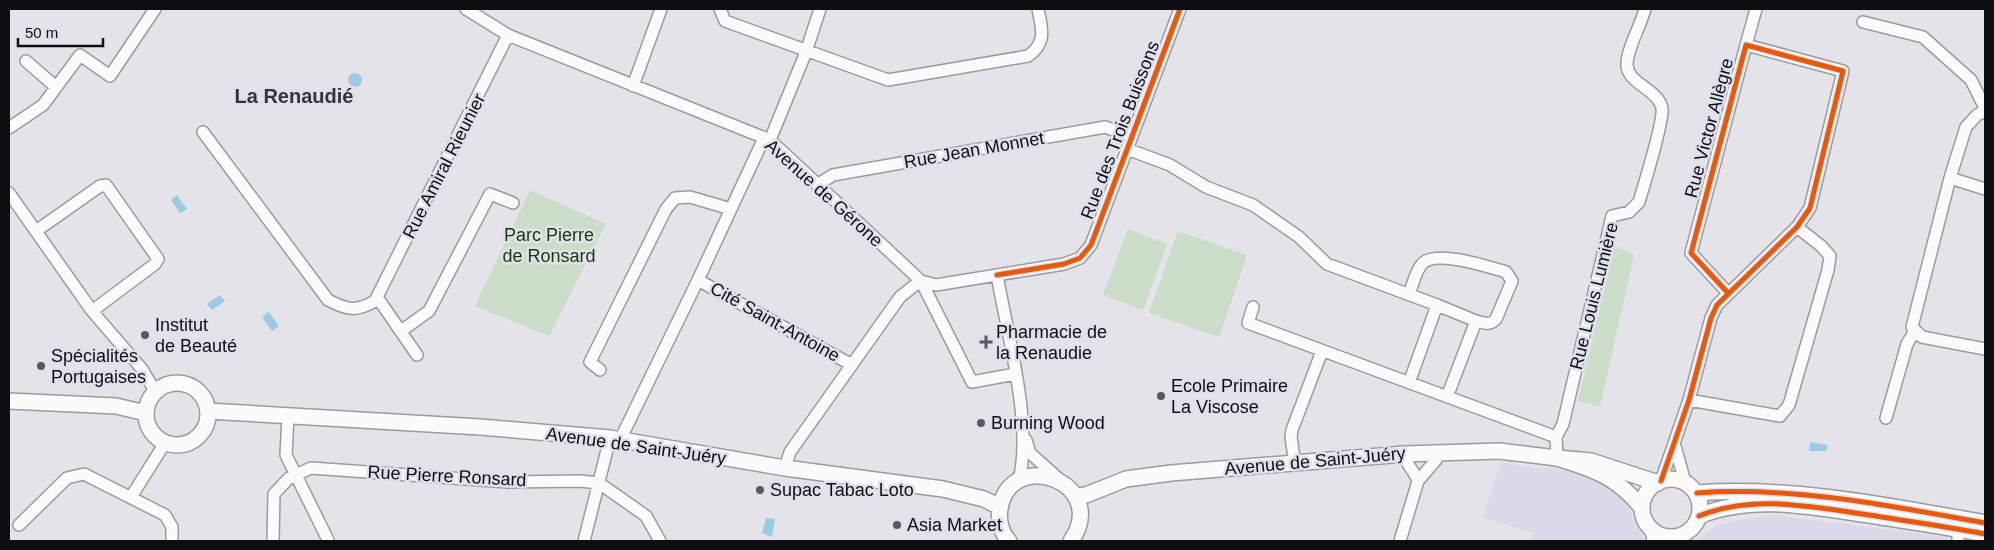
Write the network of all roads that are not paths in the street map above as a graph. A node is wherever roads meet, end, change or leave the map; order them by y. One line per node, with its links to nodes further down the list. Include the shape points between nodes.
1 (155, 9): 16 (street, via 110,76 80,55)
2 (466, 9): 11 (street, Avenue de Gérone)
3 (661, 9): 15 (street)
4 (720, 9): 13 (street, via 724,21)
5 (820, 9): 13 (street, Cité Saint-Antoine)
6 (1038, 9): 13 (street, via 1042,30 1037,50 1028,56 888,80)
7 (1180, 9): 20 (street, Rue des Trois Buissons)
8 (1645, 9): 59 (street, Rue Louis Lumière, via 1627,67 1630,74 1656,97 1662,113 1639,202 1629,212 1612,216 1562,424)
9 (1756, 9): 12 (street, Rue Victor Allègre)
10 (1863, 22): 17 (street, via 1922,38 1971,80)
11 (508, 35): 15 (street, Avenue de Gérone); 36 (street, Rue Amiral Rieunier)
12 (1746, 45): 29 (street, Rue Victor Allègre, via 1843,71 1810,208); 34 (street, Rue Victor Allègre, via 1691,253)
13 (806, 52): 21 (street, Cité Saint-Antoine)
14 (26, 61): 16 (street)
15 (633, 86): 21 (street, Avenue de Gérone)
16 (56, 87): 18 (street, via 43,105)
17 (1985, 110): 23 (street, via 1966,127)
18 (9, 128)
19 (203, 132): 36 (street, via 328,300 344,309 362,308)
20 (1132, 136): 22 (street, Rue des Trois Buissons); 24 (street, Rue Jean Monnet, via 1105,127 833,175)
21 (767, 139): 24 (street, Avenue de Gérone); 28 (street, Cité Saint-Antoine)
22 (1127, 149): 31 (street, Rue des Trois Buissons, via 1091,245 1080,258 1064,264); 35 (street, via 1170,165 1206,187 1253,205 1299,237 1327,264)
23 (1950, 178): 25 (street); 42 (street, via 1913,321)
24 (817, 185): 33 (street, Avenue de Gérone)
25 (1985, 189)
26 (9, 193): 30 (street)
27 (513, 203): 41 (street, via 490,194 429,311)
28 (731, 209): 32 (street, Cité Saint-Antoine); 47 (street, via 690,197 675,198 666,209 590,362)
29 (1797, 227): 34 (street, Rue Victor Allègre); 52 (street, via 1830,256 1789,405 1780,416)
30 (36, 231): 39 (street); 39 (street, via 106,185 158,259)
31 (997, 275): 33 (street, via 936,285); 48 (street)
32 (698, 280): 46 (street, Cité Saint-Antoine); 60 (street, Cité Saint-Antoine)
33 (921, 281): 46 (street, Cité Saint-Antoine, via 900,297); 48 (street, Avenue de Gérone, via 972,382)
34 (1728, 293): 52 (street, Rue Victor Allègre, via 1711,318)
35 (1409, 294): 37 (street); 40 (street, via 1420,267 1426,261 1466,259 1506,272 1512,281 1496,320 1486,324)
36 (378, 296): 41 (street)
37 (1438, 305): 40 (street); 49 (street)
38 (1254, 308): 44 (street, via 1248,323)
39 (92, 310): 50 (street, via 142,368)
40 (1476, 321): 51 (street)
41 (401, 331): 45 (street)
42 (1915, 331): 43 (street, via 1922,337); 57 (street, via 1907,344)
43 (1985, 349)
44 (1322, 351): 49 (street); 66 (street, via 1292,430)
45 (417, 355)
46 (852, 364): 67 (street, Cité Saint-Antoine, via 790,452)
47 (600, 370)
48 (1015, 374): 58 (street)
49 (1409, 383): 51 (street)
50 (155, 391): 54 (main road, via 173,382 193,386 206,401); 55 (main road)
51 (1446, 397): 59 (street)
52 (1689, 400): 62 (street, Rue Victor Allègre)
53 (9, 401): 55 (main road, via 116,406)
54 (208, 411): 56 (main road, Avenue de Saint-Juéry); 61 (main road, via 208,422 196,439 186,444)
55 (146, 413): 61 (main road, via 151,431)
56 (288, 416): 60 (main road, Avenue de Saint-Juéry); 68 (street, via 286,456)
57 (1886, 418)
58 (1022, 426): 69 (street, via 1024,463); 70 (street, via 1030,453)
59 (1556, 437): 65 (street)
60 (615, 439): 67 (main road, Avenue de Saint-Juéry); 74 (street, Cité Saint-Antoine)
61 (165, 443): 77 (street)
62 (1675, 446): 72 (street, Rue Victor Allègre); 73 (street)
63 (1437, 451): 64 (main road, Avenue de Saint-Juéry); 65 (main road, Avenue de Saint-Juéry, via 1498,451); 71 (street, via 1436,460)
64 (1404, 454): 66 (main road, Avenue de Saint-Juéry); 71 (street, via 1405,463 1414,470)
65 (1557, 458): 72 (main road, Avenue de Saint-Juéry, via 1590,461); 79 (main road, Avenue de Saint-Juéry, via 1610,477 1626,489)
66 (1295, 464): 76 (main road, Avenue de Saint-Juéry, via 1126,479 1086,495)
67 (785, 468): 78 (main road, Avenue de Saint-Juéry, via 965,493)
68 (297, 475): 74 (street, Rue Pierre Ronsard, via 311,468 508,482 580,481); 86 (street); 88 (street, via 289,478 274,494)
69 (1019, 480): 70 (main road, via 1046,475); 78 (main road, via 1008,490)
70 (1059, 480): 76 (main road)
71 (1418, 481): 93 (street)
72 (1660, 482): 73 (main road, via 1669,479); 79 (main road, via 1646,493)
73 (1685, 482): 75 (main road)
74 (599, 484): 89 (street, Cité Saint-Antoine); 90 (street, via 646,516)
75 (1697, 493): 80 (main road); 82 (main road, via 1804,494)
76 (1075, 496): 92 (main road, via 1080,507 1080,520)
77 (131, 497): 81 (street, via 84,474 67,478); 87 (street, via 166,515 172,527)
78 (1000, 507): 91 (main road, via 1001,528)
79 (1642, 508): 83 (main road)
80 (1699, 516): 84 (main road, via 1738,505 1798,505); 85 (main road, via 1696,524)
81 (19, 526)
82 (1980, 532): 84 (main road)
83 (1652, 535): 85 (main road)
84 (1958, 535)
85 (1681, 537)
86 (328, 540)
87 (172, 541)
88 (272, 541)
89 (584, 541)
90 (660, 541)
91 (1009, 541)
92 (1071, 541)
93 (1400, 541)

